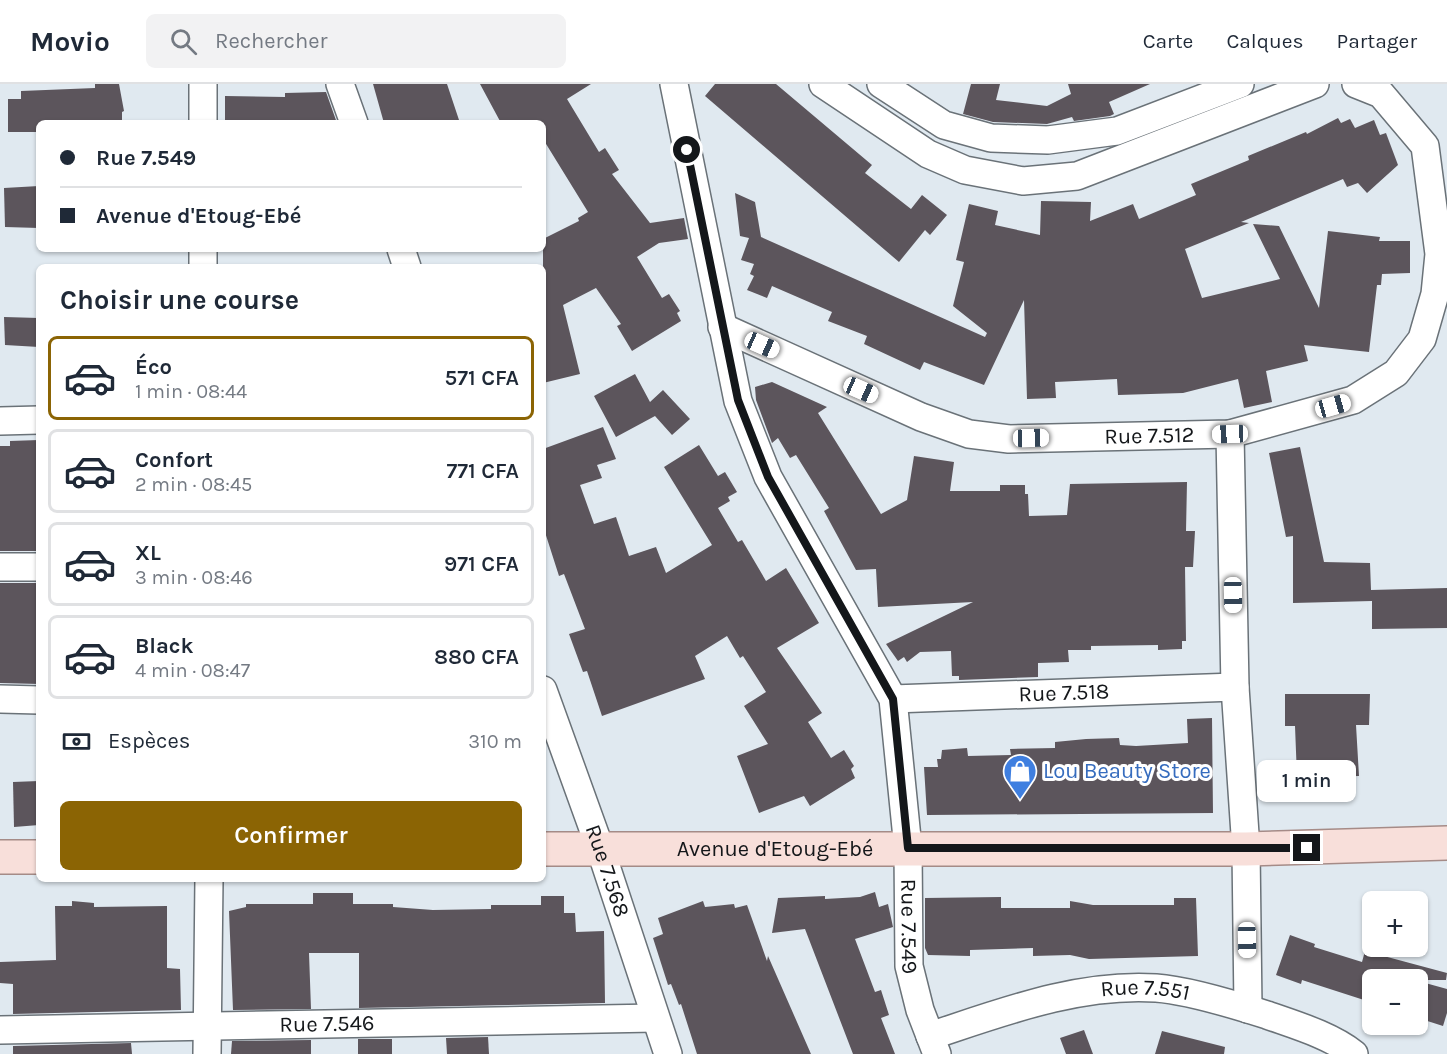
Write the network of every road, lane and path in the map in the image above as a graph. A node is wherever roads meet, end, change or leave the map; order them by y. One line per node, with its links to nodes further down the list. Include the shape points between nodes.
1 (203, 84): 9 (street)
2 (340, 84): 10 (street)
3 (674, 84): 11 (street, Rue 7.549)
4 (823, 84): 7 (street, via 928,154 965,170 1023,180 1077,176)
5 (881, 84): 6 (street, via 944,125 991,138 1048,140 1117,131)
6 (1240, 84)
7 (1315, 84)
8 (1356, 84): 15 (street, Rue 7.512, via 1382,94 1425,146 1439,254 1435,294 1422,339 1396,373 1353,400)
9 (203, 120)
10 (353, 120)
11 (723, 327): 15 (street, Rue 7.512, via 921,417 969,434 1009,439); 21 (street, Rue 7.549, via 738,400 768,477)
12 (0, 402): 14 (street)
13 (36, 420): 14 (street)
14 (0, 421)
15 (1230, 434): 18 (street)
16 (0, 567): 17 (street)
17 (36, 567)
18 (1235, 687): 21 (street, Rue 7.518); 27 (street)
19 (546, 698): 24 (street, Rue 7.568)
20 (0, 699): 22 (street)
21 (893, 699): 25 (street, Rue 7.549)
22 (36, 700)
23 (1445, 845): 27 (main road, Avenue d'Etoug-Ebé)
24 (600, 848): 25 (main road, Avenue d'Etoug-Ebé); 26 (main road, Avenue d'Etoug-Ebé); 32 (street, Rue 7.568)
25 (908, 848): 27 (main road, Avenue d'Etoug-Ebé); 35 (street, Rue 7.549, via 909,966)
26 (546, 849)
27 (1246, 849): 31 (street)
28 (0, 857): 29 (main road)
29 (36, 857)
30 (208, 882): 33 (street)
31 (1248, 1009): 35 (street, Rue 7.551, via 1158,988 1107,990 1046,999); 38 (street, Rue 7.551, via 1301,1027)
32 (655, 1018): 33 (street, Rue 7.546); 37 (street, Rue 7.568)
33 (207, 1026): 34 (street, Rue 7.546); 36 (street)
34 (0, 1030)
35 (934, 1045)
36 (207, 1054)
37 (668, 1054)
38 (1354, 1054)

